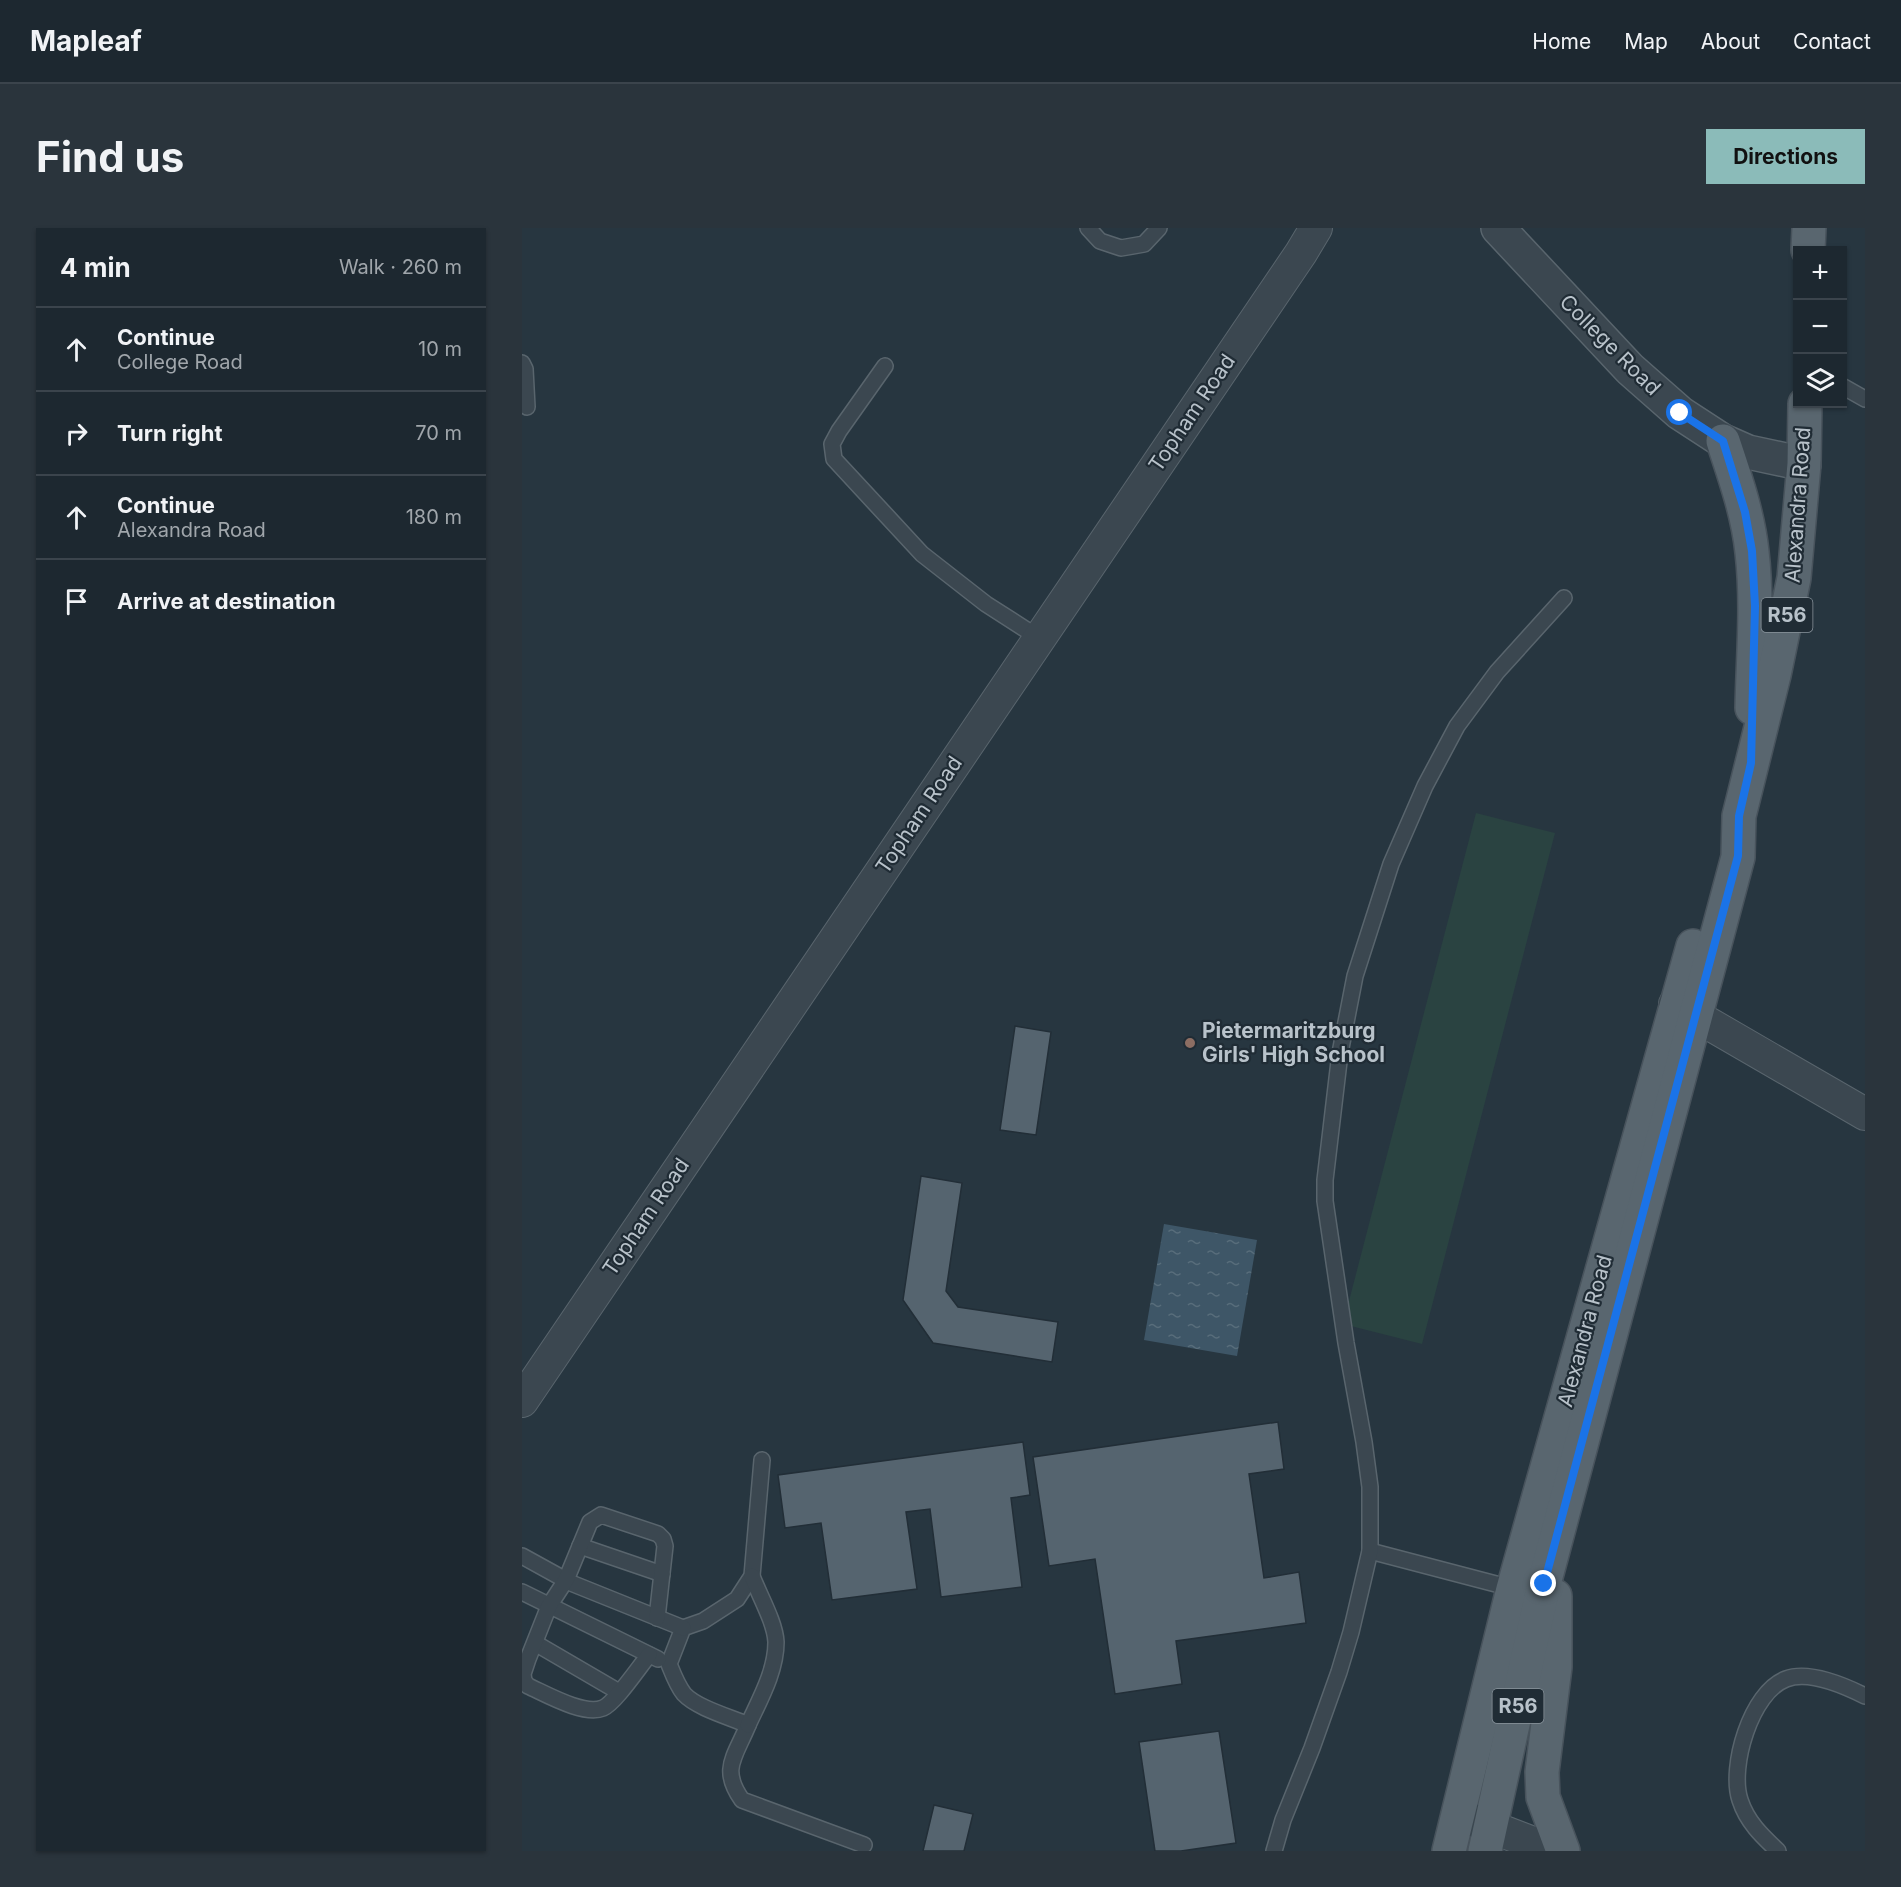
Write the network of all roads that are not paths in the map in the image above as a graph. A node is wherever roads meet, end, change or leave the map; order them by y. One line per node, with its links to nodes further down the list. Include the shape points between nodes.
1 (1088, 228): 2 (lane, via 1100,241 1121,248 1144,244)
2 (1160, 228)
3 (1316, 228): 16 (street, Topham Road)
4 (1498, 228): 13 (street, College Road, via 1630,369 1680,413)
5 (1809, 228): 6 (main road)
6 (1808, 246)
7 (522, 363): 11 (lane)
8 (885, 366): 16 (lane, via 839,431 832,444 834,459 922,554 986,604)
9 (1847, 389): 10 (lane)
10 (1865, 399)
11 (527, 407)
12 (1805, 408): 14 (main road, Alexandra Road / R56)
13 (1723, 441): 14 (street, College Road, via 1748,452); 17 (main road, via 1745,512 1752,551 1755,606)
14 (1804, 464): 17 (main road, Alexandra Road / R56, via 1794,578)
15 (1564, 598): 24 (lane, via 1497,672 1457,726 1391,864 1355,976 1340,1053 1325,1191 1370,1486)
16 (1039, 638): 20 (street, Topham Road)
17 (1751, 763): 18 (main road, Alexandra Road / R56, via 1739,816 1738,856)
18 (1686, 1011): 19 (street); 23 (main road, Alexandra Road / R56); 30 (main road, Alexandra Road / R56)
19 (1865, 1114)
20 (522, 1401)
21 (762, 1461): 27 (lane)
22 (580, 1546): 26 (lane); 26 (lane, via 590,1522 601,1515 658,1534 665,1546); 28 (lane)
23 (1553, 1549): 30 (main road, Alexandra Road / R56); 46 (main road, via 1555,1667 1542,1772 1543,1797)
24 (1370, 1551): 30 (lane); 43 (lane, via 1339,1672)
25 (522, 1556): 28 (lane)
26 (662, 1574): 32 (lane)
27 (752, 1576): 33 (lane, via 737,1599 703,1621); 39 (lane, via 776,1640 774,1662)
28 (566, 1580): 31 (lane); 32 (lane)
29 (522, 1592): 31 (lane)
30 (1527, 1592): 40 (main road, Alexandra Road / R56); 41 (main road, Alexandra Road / R56)
31 (549, 1606): 34 (lane); 35 (lane)
32 (657, 1618): 33 (lane)
33 (683, 1628): 36 (lane)
34 (535, 1643): 37 (lane); 37 (lane, via 523,1674 528,1686 592,1711 608,1705)
35 (649, 1655): 36 (lane); 37 (lane)
36 (669, 1664): 39 (lane, via 686,1696)
37 (619, 1692)
38 (1865, 1696): 47 (lane, via 1840,1683 1787,1678 1770,1688 1759,1704 1742,1740 1737,1780 1740,1799 1753,1827)
39 (748, 1725): 42 (lane, via 729,1769 733,1787 742,1800)
40 (1458, 1815): 41 (street); 44 (main road, Alexandra Road / R56)
41 (1489, 1839): 45 (street)
42 (864, 1845)
43 (1274, 1851)
44 (1449, 1851)
45 (1554, 1851)
46 (1563, 1851)
47 (1778, 1851)

